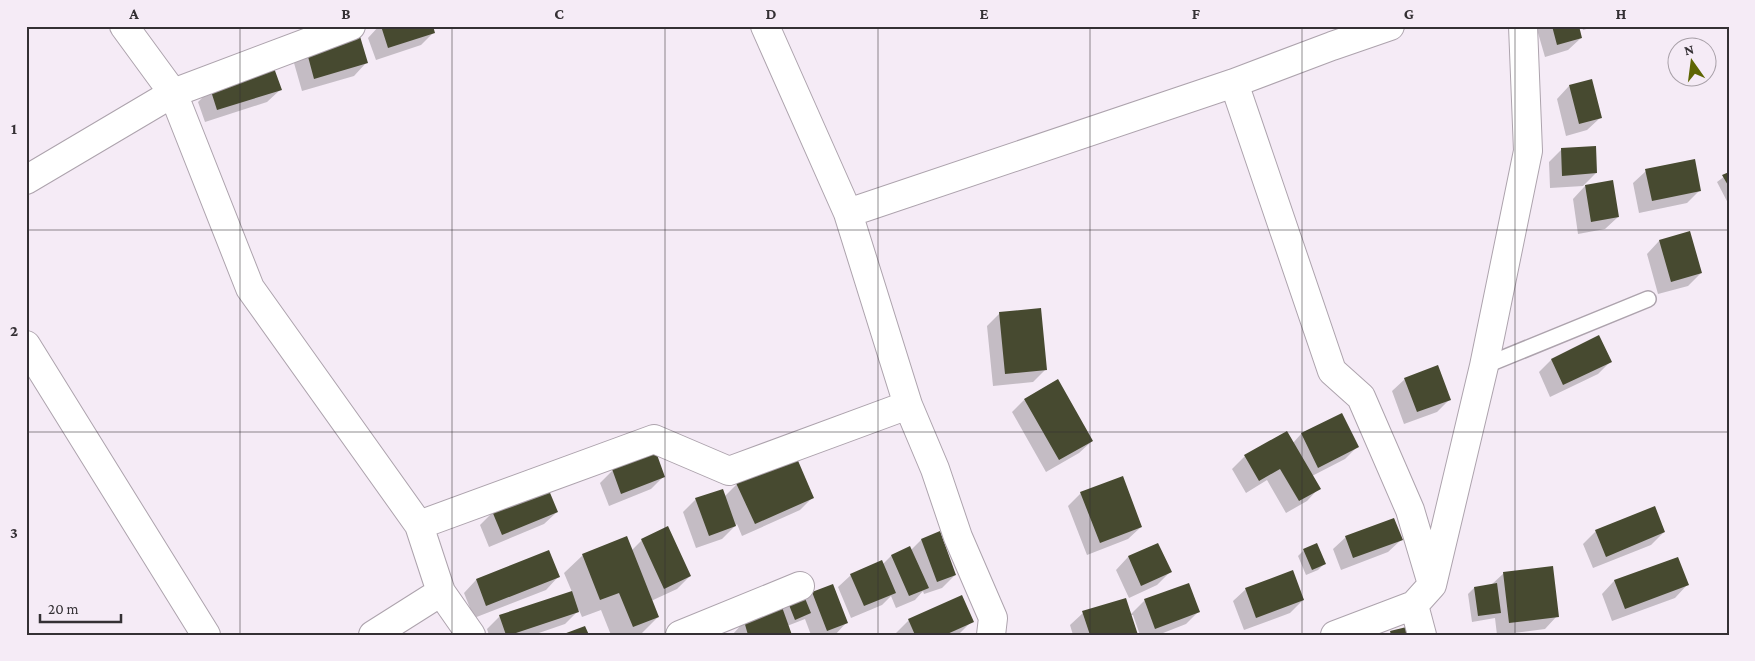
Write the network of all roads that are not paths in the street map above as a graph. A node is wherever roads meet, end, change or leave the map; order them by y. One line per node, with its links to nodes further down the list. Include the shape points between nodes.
1 (124, 26): 8 (street)
2 (351, 26): 8 (street)
3 (765, 26): 10 (street)
4 (1390, 26): 6 (street)
5 (1523, 26): 13 (street, via 1528,151)
6 (1329, 36): 7 (street)
7 (1234, 83): 10 (street); 18 (street, via 1332,371 1361,397 1410,510)
8 (173, 93): 9 (street); 15 (street, via 250,288)
9 (26, 180)
10 (848, 213): 14 (street)
11 (1648, 299): 13 (lane)
12 (26, 345): 19 (street)
13 (1484, 366): 18 (street)
14 (908, 405): 15 (street, via 729,471 654,439); 23 (street, via 993,618)
15 (420, 525): 17 (street)
16 (800, 586): 22 (street)
17 (441, 592): 20 (street); 21 (street)
18 (1423, 595): 24 (street); 25 (street)
19 (206, 635)
20 (373, 635)
21 (471, 635)
22 (680, 635)
23 (991, 635)
24 (1335, 635)
25 (1422, 635)

